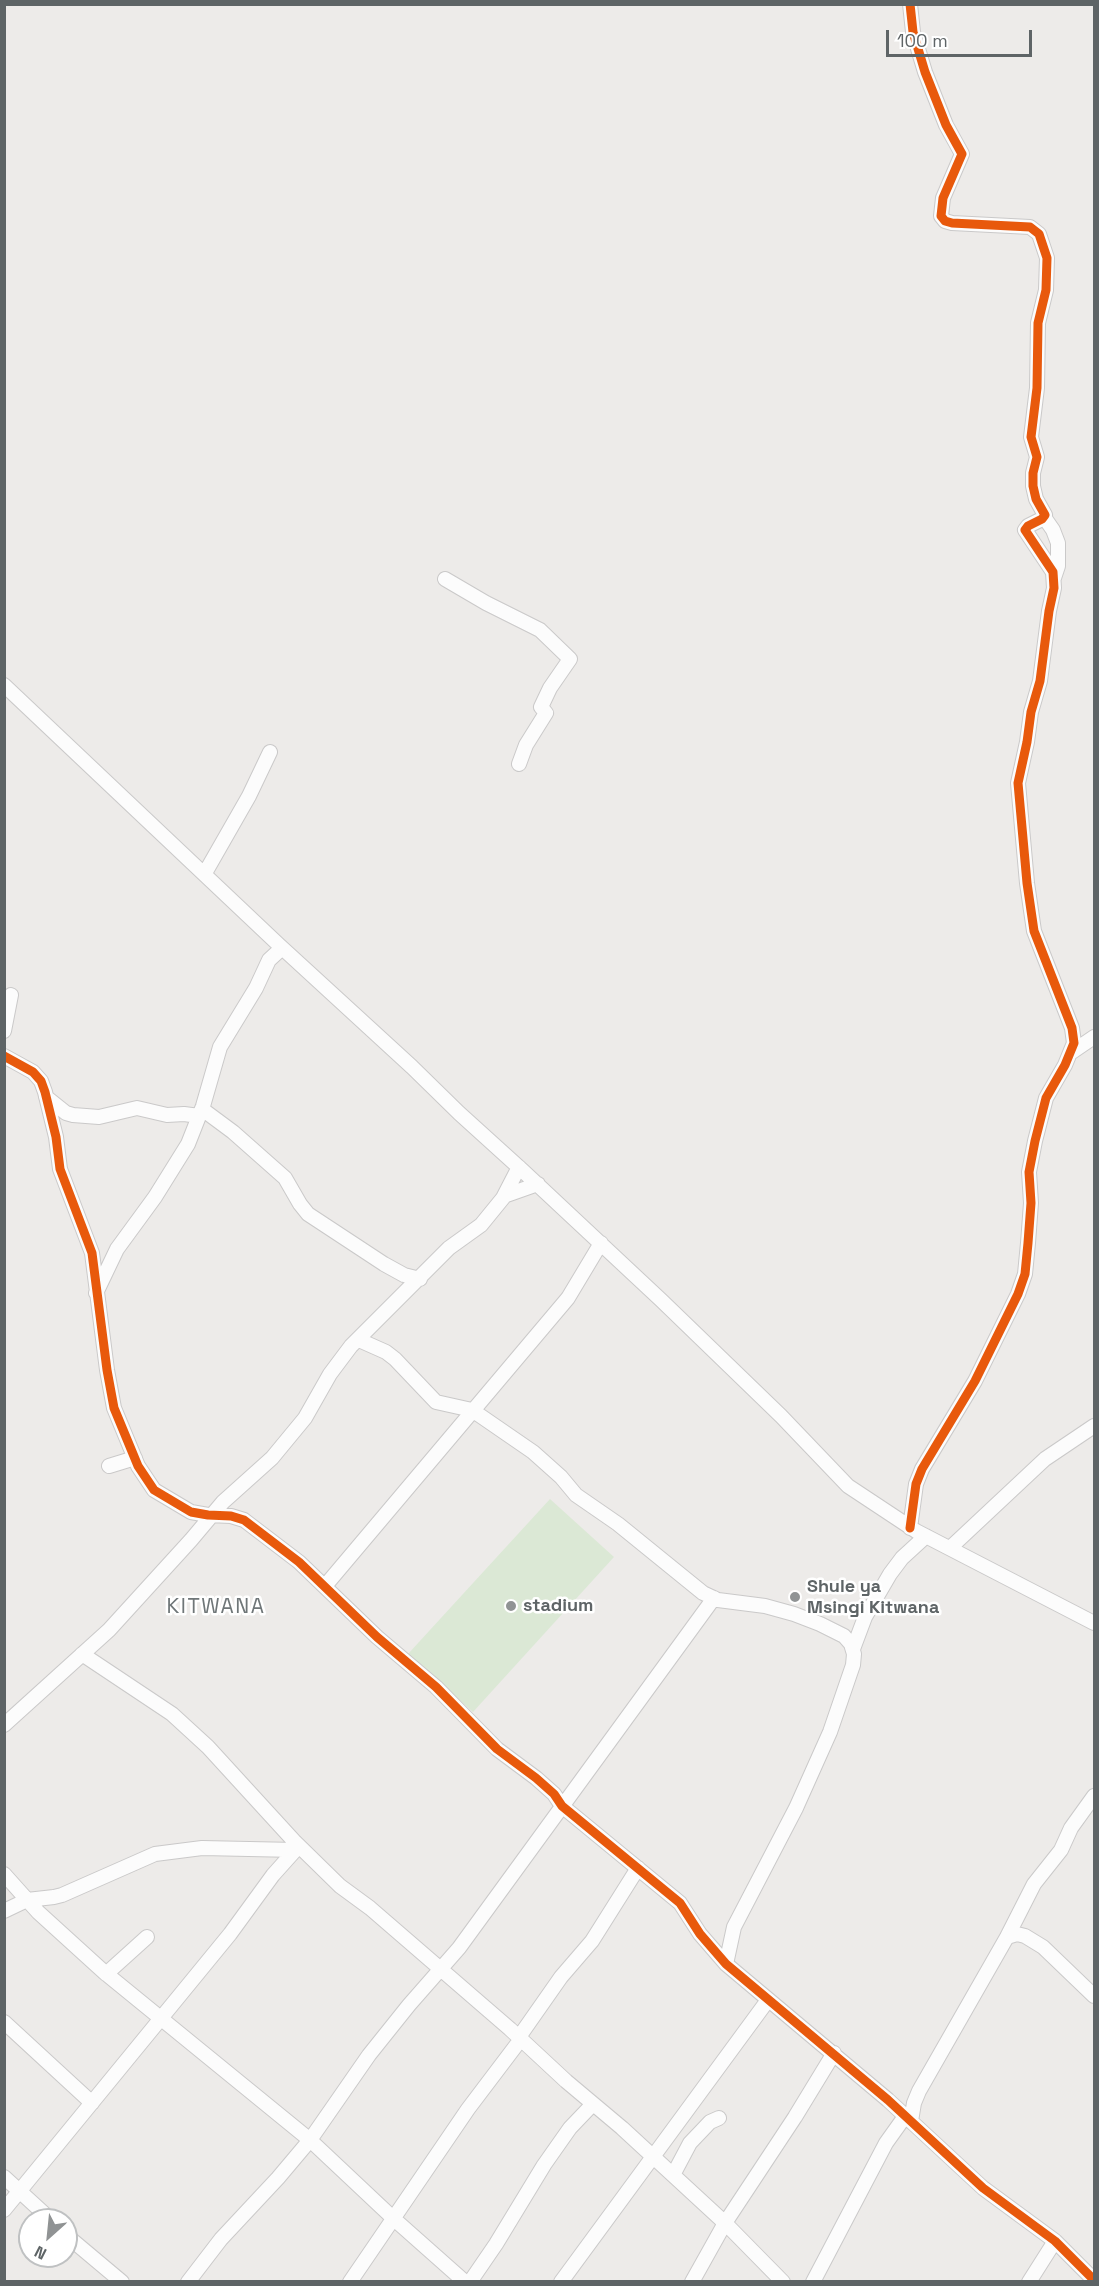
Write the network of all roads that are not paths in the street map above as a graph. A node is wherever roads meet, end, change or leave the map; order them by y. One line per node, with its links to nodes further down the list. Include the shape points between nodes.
1 (910, 4): 2 (street, via 913,32 925,72 962,154 943,198 941,216 952,223 1030,227 1039,234 1045,250 1048,279 1038,322 1037,388 1031,437 1037,457 1033,473 1036,499)
2 (1044, 517): 3 (street, via 1058,543); 3 (street, via 1028,526 1025,533)
3 (1054, 578): 13 (street, via 1040,681 1018,783 1034,931 1072,1028)
4 (445, 579): 7 (street, via 540,630 570,659 545,698 541,708 546,713)
5 (4, 686): 8 (street)
6 (270, 752): 8 (street)
7 (519, 764)
8 (205, 873): 9 (street)
9 (282, 948): 16 (street, via 269,960 220,1047); 17 (street)
10 (10, 995): 11 (street)
11 (4, 1031)
12 (1095, 1037): 13 (street)
13 (1072, 1052): 29 (street, via 1046,1098 1035,1141 1029,1172 1031,1203 1026,1264 1018,1294 975,1381 922,1469)
14 (4, 1056): 15 (street, via 33,1072)
15 (46, 1097): 16 (street, via 73,1115 99,1117 136,1107 167,1115); 22 (street, via 62,1177 92,1253)
16 (200, 1112): 21 (street, via 233,1132 285,1178 308,1214 384,1264); 22 (street, via 174,1170 121,1243)
17 (519, 1167): 18 (street); 19 (street)
18 (538, 1184): 19 (street); 20 (street)
19 (504, 1196): 21 (street, via 481,1225 449,1248)
20 (601, 1243): 24 (street, via 568,1298); 29 (street, via 773,1408 848,1486)
21 (420, 1279): 23 (street)
22 (96, 1293): 26 (street, via 110,1392)
23 (358, 1340): 24 (street, via 395,1359 436,1402); 28 (street, via 338,1361 296,1430)
24 (472, 1410): 32 (street); 33 (street, via 532,1452 576,1495)
25 (1095, 1426): 31 (street, via 1045,1459)
26 (135, 1458): 27 (street); 28 (street, via 154,1490 165,1498 191,1512)
27 (109, 1466)
28 (214, 1515): 32 (street, via 244,1520); 36 (street, via 109,1630)
29 (910, 1528): 30 (street)
30 (926, 1536): 31 (street); 35 (street, via 890,1574 865,1617)
31 (950, 1548): 34 (street)
32 (325, 1586): 39 (street, via 436,1687 497,1749 554,1794)
33 (714, 1598): 35 (street, via 765,1606 811,1620 844,1636); 39 (street)
34 (1095, 1623)
35 (853, 1649): 47 (street, via 853,1665 830,1732 796,1808 734,1927)
36 (82, 1654): 37 (street); 40 (street, via 172,1714 208,1747)
37 (4, 1725)
38 (1095, 1796): 46 (street, via 1071,1828 1061,1850 1039,1875)
39 (562, 1806): 41 (street); 48 (street)
40 (297, 1848): 43 (street, via 202,1848 155,1854 62,1895); 48 (street); 52 (street)
41 (638, 1868): 47 (street, via 680,1903); 54 (street, via 592,1941 561,1977)
42 (4, 1874): 43 (street)
43 (27, 1900): 44 (street); 49 (street)
44 (4, 1911)
45 (147, 1937): 49 (street)
46 (1007, 1937): 50 (street, via 1026,1936 1043,1947); 56 (street)
47 (726, 1964): 51 (street)
48 (440, 1969): 54 (street); 62 (street, via 369,2055)
49 (106, 1974): 52 (street)
50 (1095, 1996)
51 (768, 2000): 55 (street); 63 (street)
52 (161, 2018): 57 (street); 62 (street)
53 (4, 2022): 57 (street)
54 (520, 2038): 58 (street); 69 (street)
55 (834, 2053): 59 (street); 70 (street)
56 (917, 2095): 59 (street); 61 (street)
57 (92, 2103): 66 (street)
58 (592, 2105): 63 (street); 78 (street, via 544,2165)
59 (894, 2105): 61 (street)
60 (720, 2118): 64 (street, via 710,2122 690,2143)
61 (908, 2118): 71 (street, via 983,2188); 82 (street, via 886,2143)
62 (310, 2140): 69 (street); 75 (street)
63 (652, 2157): 64 (street); 79 (street)
64 (673, 2175): 70 (street)
65 (4, 2177): 66 (street)
66 (20, 2191): 67 (street); 68 (street)
67 (38, 2208)
68 (4, 2210)
69 (394, 2219): 76 (street); 77 (street)
70 (726, 2223): 80 (street); 81 (street)
71 (1055, 2241): 73 (street); 83 (street)
72 (78, 2245): 74 (street)
73 (1095, 2280)
74 (123, 2282)
75 (188, 2282)
76 (350, 2282)
77 (465, 2282)
78 (470, 2282)
79 (561, 2282)
80 (692, 2282)
81 (783, 2282)
82 (813, 2282)
83 (1029, 2282)

